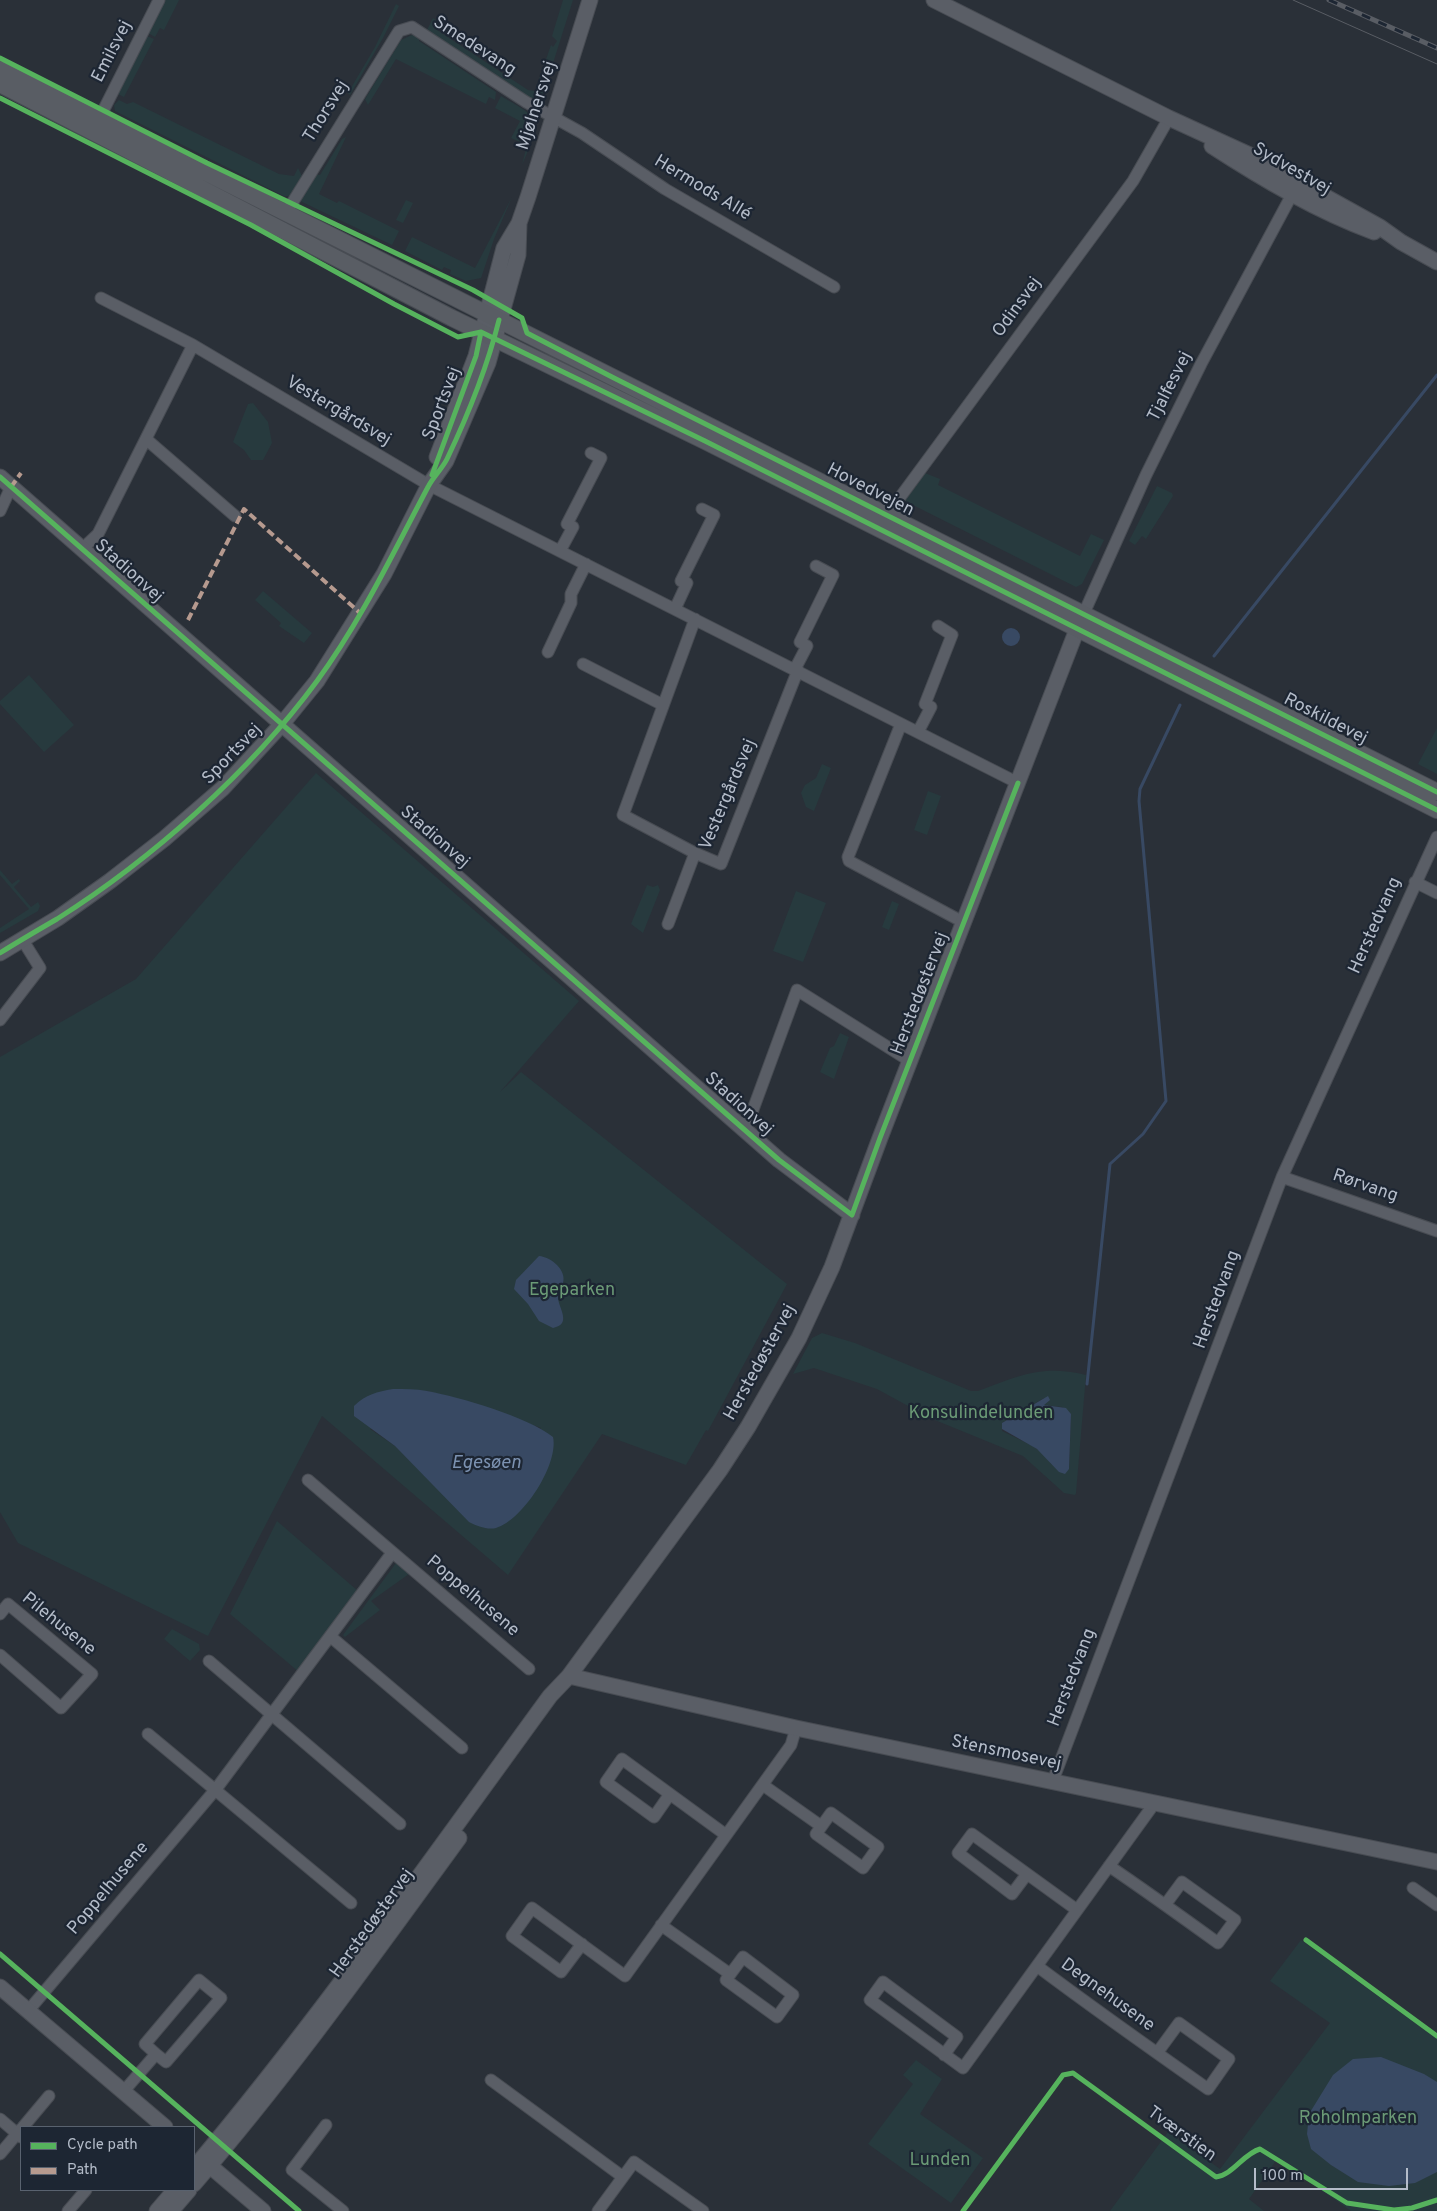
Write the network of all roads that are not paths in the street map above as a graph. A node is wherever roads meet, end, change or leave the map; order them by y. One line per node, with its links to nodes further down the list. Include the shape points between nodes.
1 (159, 0): 9 (street, Emilsvej)
2 (590, 0): 7 (street, Mjølnersvej)
3 (934, 0): 8 (street, Sydvestvej)
4 (399, 31): 7 (street, Smedevang, via 412,27); 11 (street, Thorsvej)
5 (0, 69): 9 (main road, Hovedvejen)
6 (0, 84): 16 (main road, Hovedvejen)
7 (554, 117): 13 (street, Hermods Allé, via 665,189); 15 (street, Mjølnersvej, via 519,223 518,255)
8 (1169, 118): 10 (street, Sydvestvej); 25 (street, Odinsvej, via 1134,181)
9 (100, 119): 11 (main road, Hovedvejen)
10 (1295, 188): 12 (street, Sydvestvej, via 1348,223 1401,242); 32 (street, Tjalfesvej, via 1146,475)
11 (286, 213): 15 (main road, Hovedvejen)
12 (1437, 262)
13 (834, 288)
14 (101, 298): 17 (street, Vestergårdsvej)
15 (493, 316): 16 (street, Sportsvej); 25 (main road, Hovedvejen)
16 (488, 336): 21 (street, Sportsvej, via 476,356); 35 (main road, Hovedvejen, via 705,441)
17 (194, 345): 18 (street); 21 (street, Vestergårdsvej)
18 (146, 439): 26 (street); 27 (street, via 98,534)
19 (591, 453): 28 (street, via 601,458 567,524 573,527)
20 (0, 477): 22 (street, Stadionvej)
21 (429, 485): 28 (street, Vestergårdsvej); 42 (street, Sportsvej, via 384,574 344,640 317,681)
22 (12, 487): 24 (street); 27 (street, Stadionvej)
23 (702, 509): 31 (street, via 714,515 682,581 687,584)
24 (0, 511)
25 (887, 515): 32 (main road, Hovedvejen)
26 (235, 516)
27 (82, 549): 42 (street, Stadionvej)
28 (560, 551): 29 (street, Vestergårdsvej)
29 (586, 564): 31 (street, Vestergårdsvej); 36 (street, via 570,594 571,603)
30 (816, 566): 38 (street, Vestergårdsvej, via 834,574 800,642 807,646)
31 (675, 609): 33 (street, Vestergårdsvej)
32 (1084, 613): 35 (street, Herstedøstervej); 39 (main road, Hovedvejen)
33 (695, 620): 38 (street, Vestergårdsvej); 41 (street, Vestergårdsvej)
34 (938, 626): 44 (street, via 952,635 925,704 931,707)
35 (1076, 629): 40 (main road, Hovedvejen); 45 (street, Herstedøstervej)
36 (548, 652)
37 (583, 664): 41 (street)
38 (796, 670): 43 (street, Vestergårdsvej); 49 (street, Vestergårdsvej, via 722,864)
39 (1201, 672): 46 (main road, Roskildevej)
40 (1191, 687): 47 (main road, Roskildevej)
41 (663, 705): 49 (street, Vestergårdsvej, via 623,815)
42 (282, 724): 54 (street, Sportsvej, via 223,788 158,844 100,889); 58 (street, Stadionvej)
43 (901, 724): 44 (street, Vestergårdsvej); 52 (street, via 849,861)
44 (918, 732): 45 (street, Vestergårdsvej)
45 (1018, 783): 52 (street, Herstedøstervej)
46 (1437, 792)
47 (1437, 810)
48 (1437, 838): 50 (street, Herstedvang)
49 (695, 853): 53 (street)
50 (1415, 882): 51 (street); 59 (street, Herstedvang)
51 (1437, 893)
52 (963, 922): 57 (street, Herstedøstervej)
53 (668, 924)
54 (22, 939): 55 (street, Sportsvej); 56 (street, via 40,968)
55 (0, 953)
56 (0, 1020)
57 (910, 1061): 58 (street, Stadionvej, via 797,990 751,1114); 60 (street, Herstedøstervej)
58 (742, 1126): 60 (street, Stadionvej, via 778,1160)
59 (1282, 1177): 61 (street, Rørvang); 74 (street, Herstedvang)
60 (852, 1215): 69 (street, Herstedøstervej, via 799,1338 748,1427 716,1476)
61 (1437, 1231)
62 (308, 1480): 63 (street, Poppelhusene)
63 (392, 1552): 65 (street, Poppelhusene); 68 (street, Poppelhusene)
64 (0, 1614): 66 (street, Pilehusene, via 8,1604 92,1674 61,1708)
65 (331, 1637): 70 (street, Poppelhusene); 73 (street)
66 (0, 1655)
67 (209, 1661): 70 (street)
68 (529, 1669)
69 (569, 1676): 71 (street, Stensmosevej); 109 (street, Herstedøstervej, via 550,1696 282,2060)
70 (271, 1715): 76 (street, Poppelhusene); 79 (street)
71 (796, 1728): 74 (street, Stensmosevej); 75 (street, via 791,1745)
72 (148, 1734): 76 (street)
73 (462, 1748)
74 (1052, 1783): 78 (street, Stensmosevej)
75 (763, 1785): 80 (street); 81 (street)
76 (216, 1790): 86 (street); 95 (street, Poppelhusene)
77 (670, 1794): 77 (street, via 622,1759 606,1782 654,1817); 81 (street)
78 (1154, 1804): 82 (street, Stensmosevej); 83 (street, Degnehusene)
79 (400, 1824)
80 (821, 1826): 80 (street, via 816,1834 863,1868 878,1847 831,1813)
81 (726, 1835): 90 (street)
82 (1437, 1862)
83 (1109, 1866): 87 (street); 89 (street, Degnehusene)
84 (1026, 1874): 84 (street, via 972,1834 958,1853 1012,1894); 89 (street)
85 (1413, 1888): 88 (street)
86 (351, 1903)
87 (1165, 1905): 87 (street, via 1218,1943 1234,1920 1182,1882)
88 (1437, 1905)
89 (1078, 1910): 92 (street, Degnehusene)
90 (661, 1926): 91 (street, via 625,1976); 93 (street)
91 (582, 1944): 91 (street, via 532,1908 512,1936 561,1972)
92 (1037, 1966): 96 (street, Degnehusene); 97 (street, Degnehusene, via 963,2068)
93 (730, 1974): 93 (street, via 726,1980 777,2018 793,1995 742,1957)
94 (0, 1987): 95 (street)
95 (32, 2007): 100 (street)
96 (1157, 2053): 96 (street, Degnehusene, via 1208,2089 1229,2059 1179,2023)
97 (944, 2054): 97 (street, Degnehusene, via 870,2000 883,1982 957,2037)
98 (152, 2058): 98 (street, via 166,2062 221,1998 199,1980 145,2044); 100 (street)
99 (491, 2080): 110 (street)
100 (128, 2087): 105 (street)
101 (49, 2096): 104 (street)
102 (0, 2119): 106 (street)
103 (326, 2125): 119 (street, via 292,2170)
104 (26, 2126)
105 (164, 2126)
106 (20, 2131)
107 (20, 2133): 108 (street)
108 (0, 2154)
109 (200, 2161): 111 (street, Herstedøstervej); 118 (street)
110 (623, 2177): 120 (street); 121 (street, via 634,2162)
111 (195, 2180)
112 (84, 2191): 115 (street)
113 (174, 2191): 116 (street)
114 (188, 2191): 117 (street)
115 (68, 2211)
116 (157, 2211)
117 (171, 2211)
118 (263, 2211)
119 (343, 2211)
120 (598, 2211)
121 (703, 2211)

